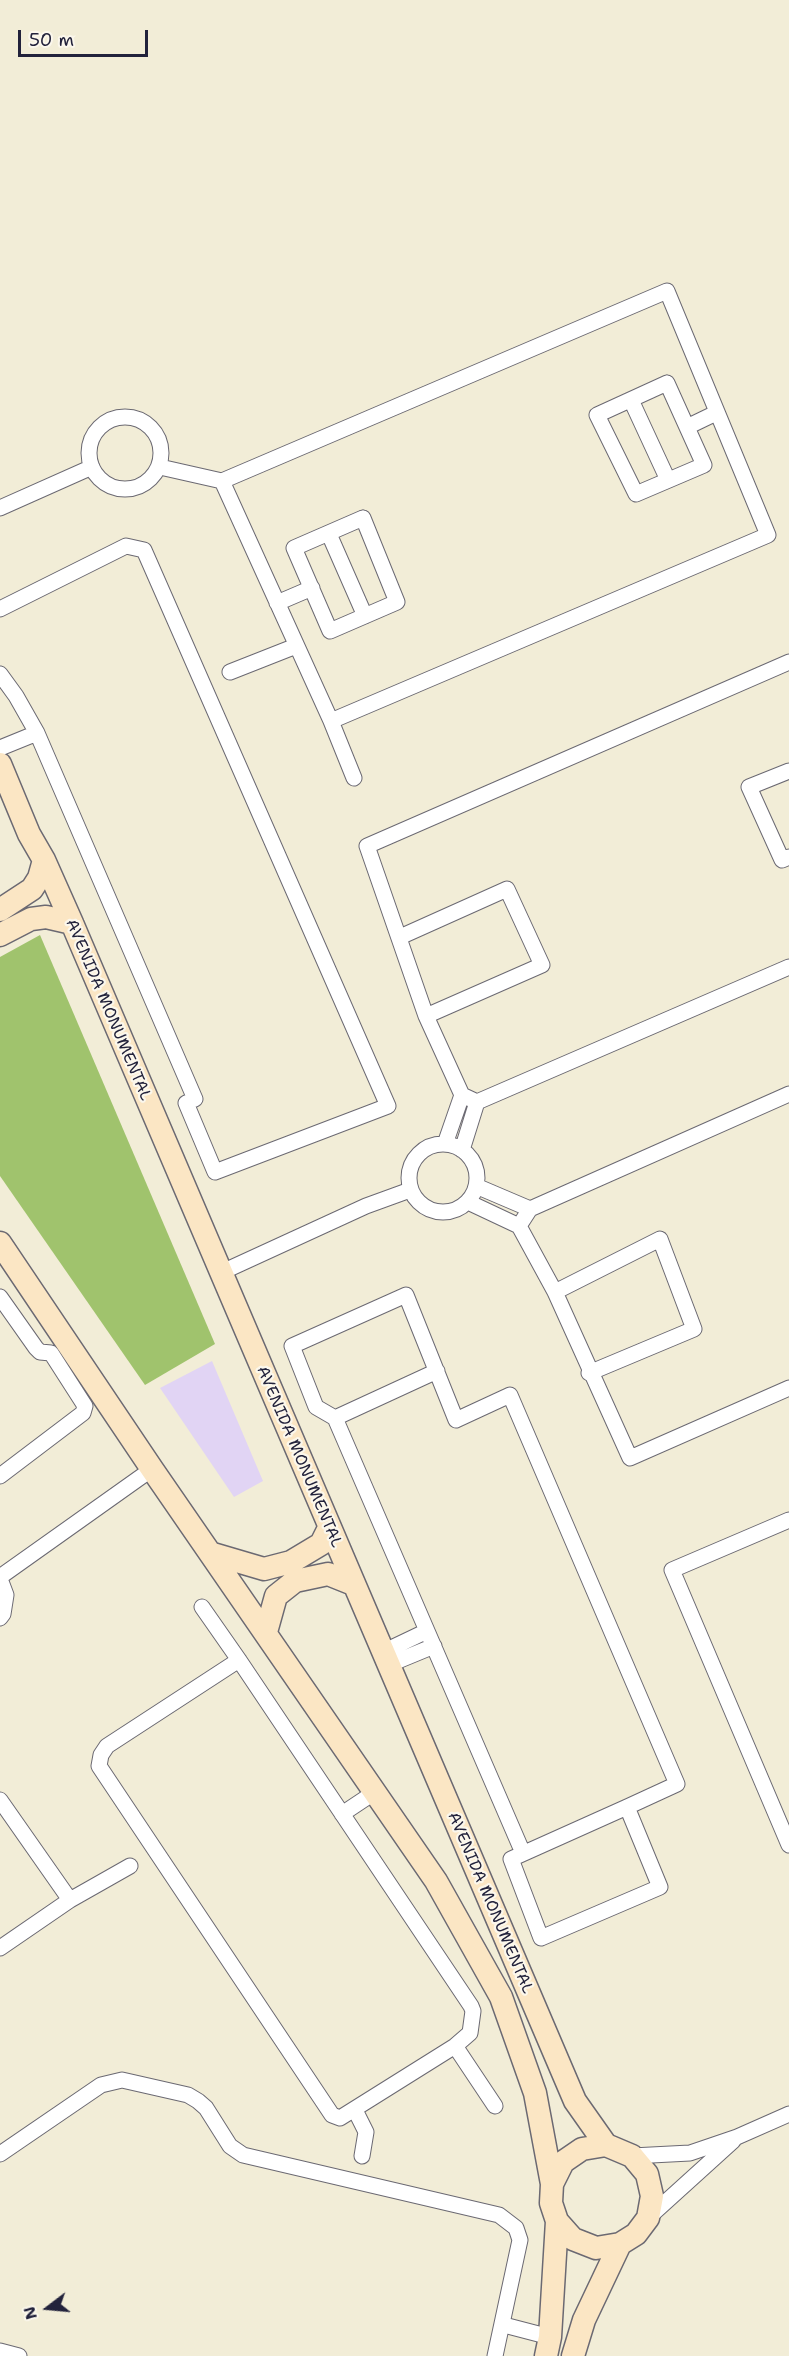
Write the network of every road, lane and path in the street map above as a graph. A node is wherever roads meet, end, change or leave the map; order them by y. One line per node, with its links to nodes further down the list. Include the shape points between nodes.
1 (631, 400): 3 (street, via 668,383); 6 (street); 6 (street, via 597,416 636,494)
2 (716, 413): 3 (street); 7 (street, via 668,291); 18 (street, via 768,536)
3 (687, 427): 6 (street, via 704,465)
4 (92, 467): 5 (street, via 112,487 126,489 140,487); 5 (street, via 88,449 94,432 107,420 125,415 142,420 156,432 162,448); 8 (street)
5 (160, 467): 7 (street)
6 (668, 480)
7 (222, 481): 11 (street)
8 (0, 508)
9 (329, 534): 10 (street, via 294,548); 13 (street); 13 (street, via 363,518 397,602)
10 (312, 588): 11 (street); 13 (street, via 330,631)
11 (278, 603): 14 (street)
12 (0, 609): 19 (street, via 126,546 144,550 388,1106 215,1172 186,1103 195,1099)
13 (365, 616)
14 (296, 646): 16 (street); 18 (street)
15 (789, 662): 29 (street, via 367,846)
16 (230, 672)
17 (0, 674): 19 (street)
18 (331, 721): 23 (street)
19 (37, 733): 20 (street)
20 (0, 748)
21 (0, 764): 25 (street, AVENIDA MONUMENTAL)
22 (789, 771): 24 (street, via 749,787 782,860)
23 (354, 778)
24 (789, 857)
25 (44, 860): 26 (street, via 32,889); 27 (street, AVENIDA MONUMENTAL)
26 (0, 910)
27 (72, 923): 28 (street, via 39,918); 43 (street, AVENIDA MONUMENTAL)
28 (0, 935)
29 (400, 937): 31 (street); 31 (street, via 507,889 542,965)
30 (789, 967): 34 (street)
31 (426, 1016): 33 (street)
32 (789, 1094): 40 (street)
33 (462, 1095): 34 (street); 35 (street)
34 (477, 1101): 36 (street)
35 (445, 1144): 36 (street); 38 (street, via 424,1150 413,1162)
36 (462, 1150): 37 (street, via 471,1158 478,1175)
37 (476, 1186): 39 (street); 40 (street)
38 (410, 1190): 39 (street, via 425,1209 444,1214); 43 (street)
39 (468, 1202): 41 (street)
40 (530, 1209): 41 (street)
41 (519, 1226): 44 (street)
42 (0, 1243): 50 (street, AVENIDA MONUMENTAL)
43 (220, 1273): 53 (street, AVENIDA MONUMENTAL)
44 (555, 1292): 47 (street); 47 (street, via 660,1239 694,1329)
45 (0, 1297): 51 (street, via 36,1348 51,1353 85,1406 83,1413)
46 (437, 1371): 49 (street); 49 (street, via 406,1295 292,1346 316,1407); 66 (street, via 456,1420 510,1395 677,1784)
47 (589, 1373): 48 (street, via 630,1458)
48 (789, 1388)
49 (335, 1418): 59 (street)
50 (152, 1469): 54 (street, AVENIDA MONUMENTAL); 55 (street)
51 (0, 1476)
52 (789, 1520): 68 (street, via 672,1570)
53 (329, 1528): 54 (street, via 321,1544 291,1562 264,1569); 56 (street, AVENIDA MONUMENTAL)
54 (213, 1554): 60 (street, AVENIDA MONUMENTAL)
55 (0, 1578): 58 (street, via 6,1595)
56 (353, 1584): 60 (street, via 328,1574 295,1581 276,1596); 62 (street, AVENIDA MONUMENTAL)
57 (202, 1606): 63 (street)
58 (0, 1618)
59 (427, 1631): 61 (street); 62 (street)
60 (266, 1632): 64 (street, AVENIDA MONUMENTAL)
61 (434, 1646): 62 (street); 69 (street)
62 (385, 1659): 78 (street, AVENIDA MONUMENTAL, via 575,2101)
63 (238, 1660): 67 (street); 75 (street, via 107,1746 99,1766 332,2115 340,2118)
64 (375, 1792): 67 (street); 82 (street, AVENIDA MONUMENTAL, via 436,1881 501,1997 535,2093)
65 (0, 1800): 71 (street)
66 (627, 1807): 69 (street); 69 (street, via 660,1887 541,1938 511,1858)
67 (342, 1814): 73 (street, via 471,2006 472,2028)
68 (789, 1845)
69 (523, 1853)
70 (130, 1866): 71 (street)
71 (70, 1900): 72 (street)
72 (0, 1948)
73 (455, 2046): 74 (street); 75 (street)
74 (495, 2106)
75 (355, 2110): 80 (street, via 366,2132)
76 (789, 2114): 77 (street)
77 (737, 2137): 81 (street, via 690,2152); 83 (street)
78 (606, 2145): 81 (street); 82 (street, via 582,2149 563,2162)
79 (0, 2154): 86 (street, via 112,2081 188,2095 206,2108 230,2146 243,2155 499,2215 510,2221 520,2240)
80 (362, 2156)
81 (632, 2156): 83 (street, via 647,2174 650,2185)
82 (552, 2184): 84 (street, via 551,2203)
83 (648, 2218): 85 (street, via 636,2234)
84 (556, 2221): 85 (street, via 573,2239 596,2248); 87 (street)
85 (620, 2244): 91 (street, via 584,2320)
86 (504, 2325): 87 (street); 90 (street)
87 (548, 2346)
88 (0, 2351): 89 (street)
89 (19, 2356)
90 (495, 2356)
91 (573, 2356)

